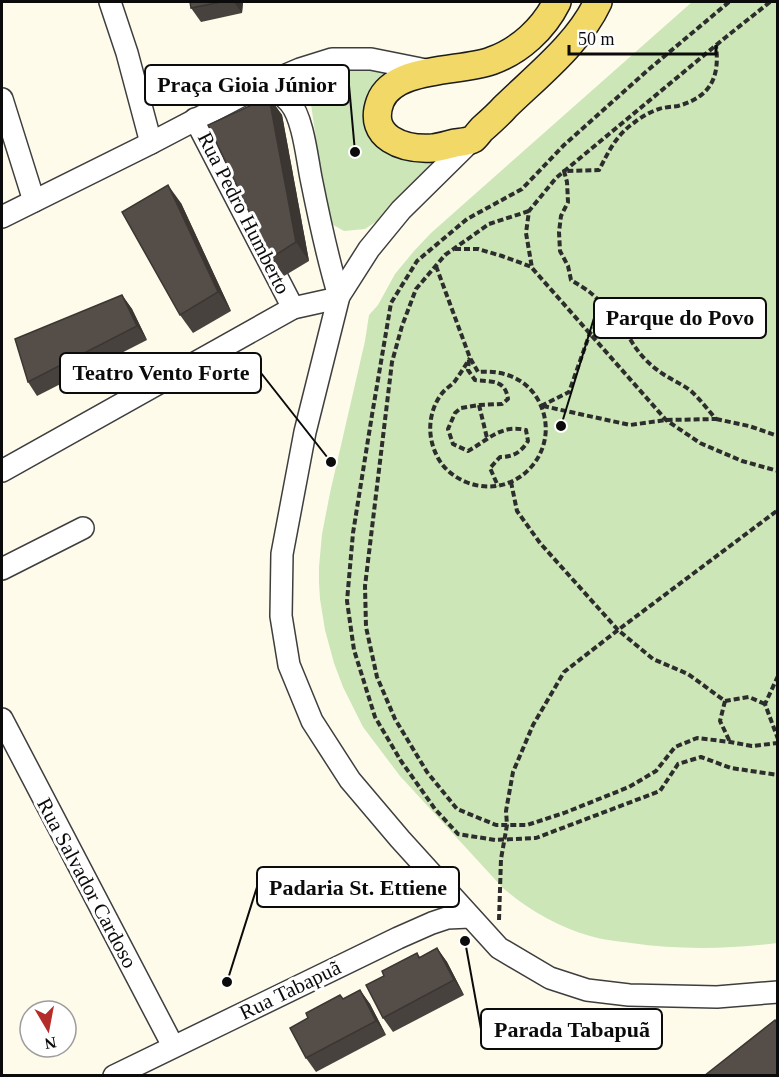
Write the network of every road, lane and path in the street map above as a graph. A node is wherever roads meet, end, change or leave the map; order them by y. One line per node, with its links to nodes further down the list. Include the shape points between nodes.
1 (110, 2): 13 (street)
2 (557, 2): 8 (main road, via 534,34 513,51 490,62)
3 (598, 2): 12 (main road, via 572,42)
4 (729, 2): 6 (path)
5 (770, 2): 7 (path)
6 (723, 4): 48 (path, via 564,145 522,189 467,219 417,261 391,303 353,533 347,601 354,650 375,717 435,809 458,834)
7 (716, 46): 14 (path); 14 (path, via 718,63 711,85 700,98 658,109 634,122 614,142 600,171)
8 (431, 71): 9 (street, via 371,59 332,59); 12 (main road, via 394,84 386,91 378,110 381,131 399,144 412,147 432,148)
9 (258, 87): 11 (street); 21 (street, via 279,93 296,112)
10 (2, 99): 15 (street)
11 (195, 119): 13 (street); 22 (street, Rua Pedro Humberto)
12 (472, 140): 21 (street, via 401,210 369,249)
13 (151, 142): 15 (street)
14 (564, 171): 16 (path); 23 (path, via 568,202 561,216 560,250 571,279 601,302)
15 (34, 201): 17 (street)
16 (529, 211): 18 (path, via 489,224); 20 (path, via 526,233)
17 (2, 217)
18 (454, 249): 19 (path); 20 (path, via 478,249)
19 (435, 266): 25 (path); 47 (path, via 416,290 392,362 365,586 366,627 377,677 395,719 427,772 457,809 496,825)
20 (532, 268): 24 (path)
21 (338, 297): 22 (street); 50 (street, via 282,554 281,616 289,665 312,721 350,780)
22 (293, 308): 32 (street)
23 (609, 314): 24 (path); 28 (path, via 621,320 630,340 650,365 691,391)
24 (590, 333): 27 (path, via 569,392); 29 (path)
25 (470, 358): 26 (path, via 468,370 475,380 500,383 507,390 508,399 502,404); 27 (path, via 478,372 504,373 516,378); 35 (path, via 437,401 432,413 431,439 441,463 455,476 472,484)
26 (479, 405): 31 (path); 31 (path, via 460,408 448,429 453,444 468,451)
27 (542, 406): 29 (path, via 630,425); 34 (path, via 544,444 532,467)
28 (716, 419): 29 (path); 30 (path)
29 (666, 420): 33 (path, via 700,443)
30 (777, 436)
31 (487, 438): 35 (path, via 508,428 526,430 528,441 522,451 500,457 490,468)
32 (2, 471)
33 (777, 471)
34 (511, 482): 35 (path); 39 (path, via 517,511 540,543)
35 (498, 486)
36 (777, 510): 39 (path)
37 (83, 528): 38 (street)
38 (2, 569)
39 (618, 630): 41 (path, via 653,658 688,674); 47 (path, via 564,672 533,725 513,772)
40 (777, 676): 42 (path)
41 (725, 701): 42 (path, via 749,697); 44 (path, via 720,721)
42 (765, 704): 45 (path)
43 (2, 719): 52 (street, Rua Salvador Cardoso)
44 (730, 741): 45 (path, via 752,746); 47 (path, via 697,738 675,747 656,771 629,787 527,825)
45 (777, 741)
46 (777, 775): 48 (path, via 731,768 701,757 678,764 660,791 536,838)
47 (507, 825): 48 (path)
48 (504, 840): 49 (path)
49 (499, 900)
50 (470, 917): 51 (street, via 499,948 550,978 587,990 717,997); 52 (street, Rua Tabapuã, via 432,923)
51 (777, 992)
52 (173, 1046): 53 (street, Rua Tabapuã)
53 (114, 1076)

